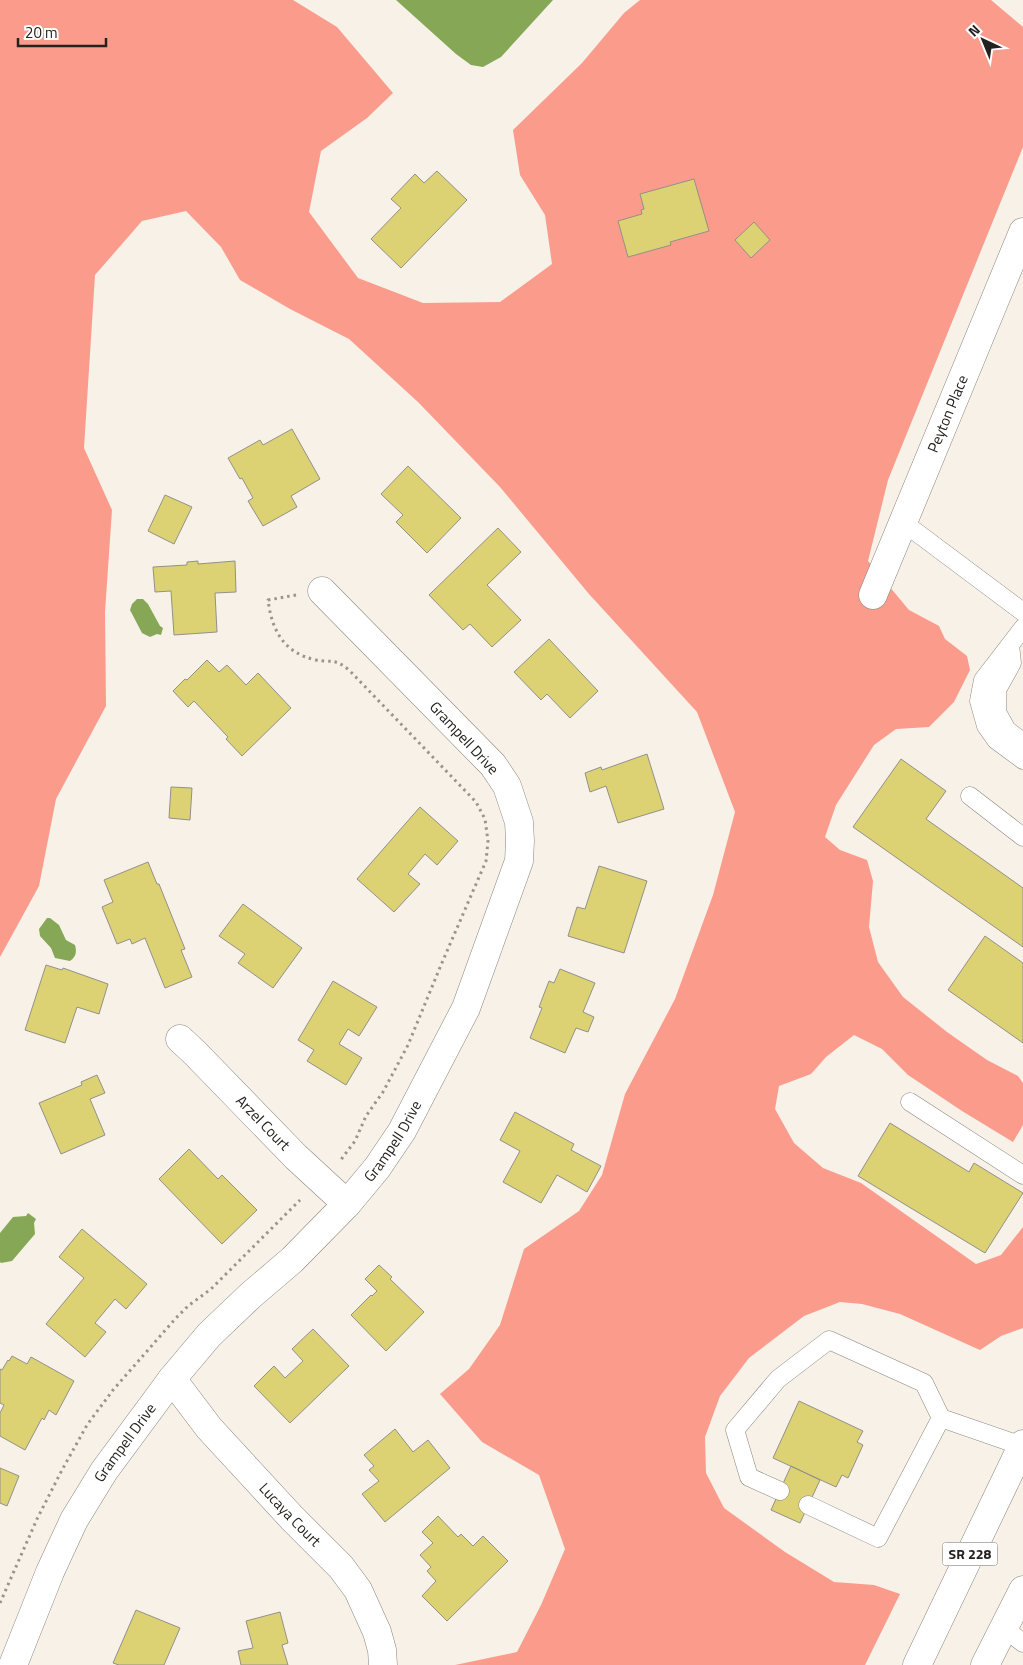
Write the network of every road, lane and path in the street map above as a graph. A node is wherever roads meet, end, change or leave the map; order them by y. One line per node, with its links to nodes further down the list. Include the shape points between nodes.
1 (1023, 232): 2 (street, Peyton Place)
2 (904, 523): 4 (street, Peyton Place); 5 (lane)
3 (322, 591): 15 (path, via 268,600 271,620 279,636 298,653 338,662 349,670 476,802 485,820 488,841 486,861 408,1045 354,1141); 16 (street, Grampell Drive, via 493,765 507,786 520,841 519,861 466,1008 402,1131)
4 (873, 595)
5 (1023, 612)
6 (1023, 628): 7 (lane)
7 (1010, 645): 8 (lane, via 1012,663 997,690 997,712 1007,730); 9 (lane, via 983,680 979,701 986,726 996,740)
8 (1023, 742)
9 (1023, 760)
10 (970, 796): 11 (lane)
11 (1023, 836)
12 (180, 1039): 15 (street, Arzel Court)
13 (910, 1102): 14 (lane)
14 (1023, 1176)
15 (321, 1180): 16 (street, Arzel Court); 23 (path, via 211,1289 176,1318 113,1390 87,1425 62,1470)
16 (347, 1204): 17 (street, Grampell Drive, via 292,1260 209,1335)
17 (172, 1378): 25 (street, Grampell Drive, via 104,1471 74,1520); 26 (street, Lucaya Court, via 208,1428 341,1567 358,1590 378,1632)
18 (941, 1418): 19 (lane); 20 (lane, via 924,1383 829,1340 778,1379 735,1430 749,1477); 21 (lane, via 878,1538)
19 (1022, 1445): 27 (street, SR 228)
20 (780, 1491)
21 (808, 1505)
22 (1023, 1590): 24 (street)
23 (0, 1604)
24 (1013, 1636): 28 (street)
25 (12, 1665)
26 (383, 1665)
27 (917, 1665)
28 (986, 1665)

